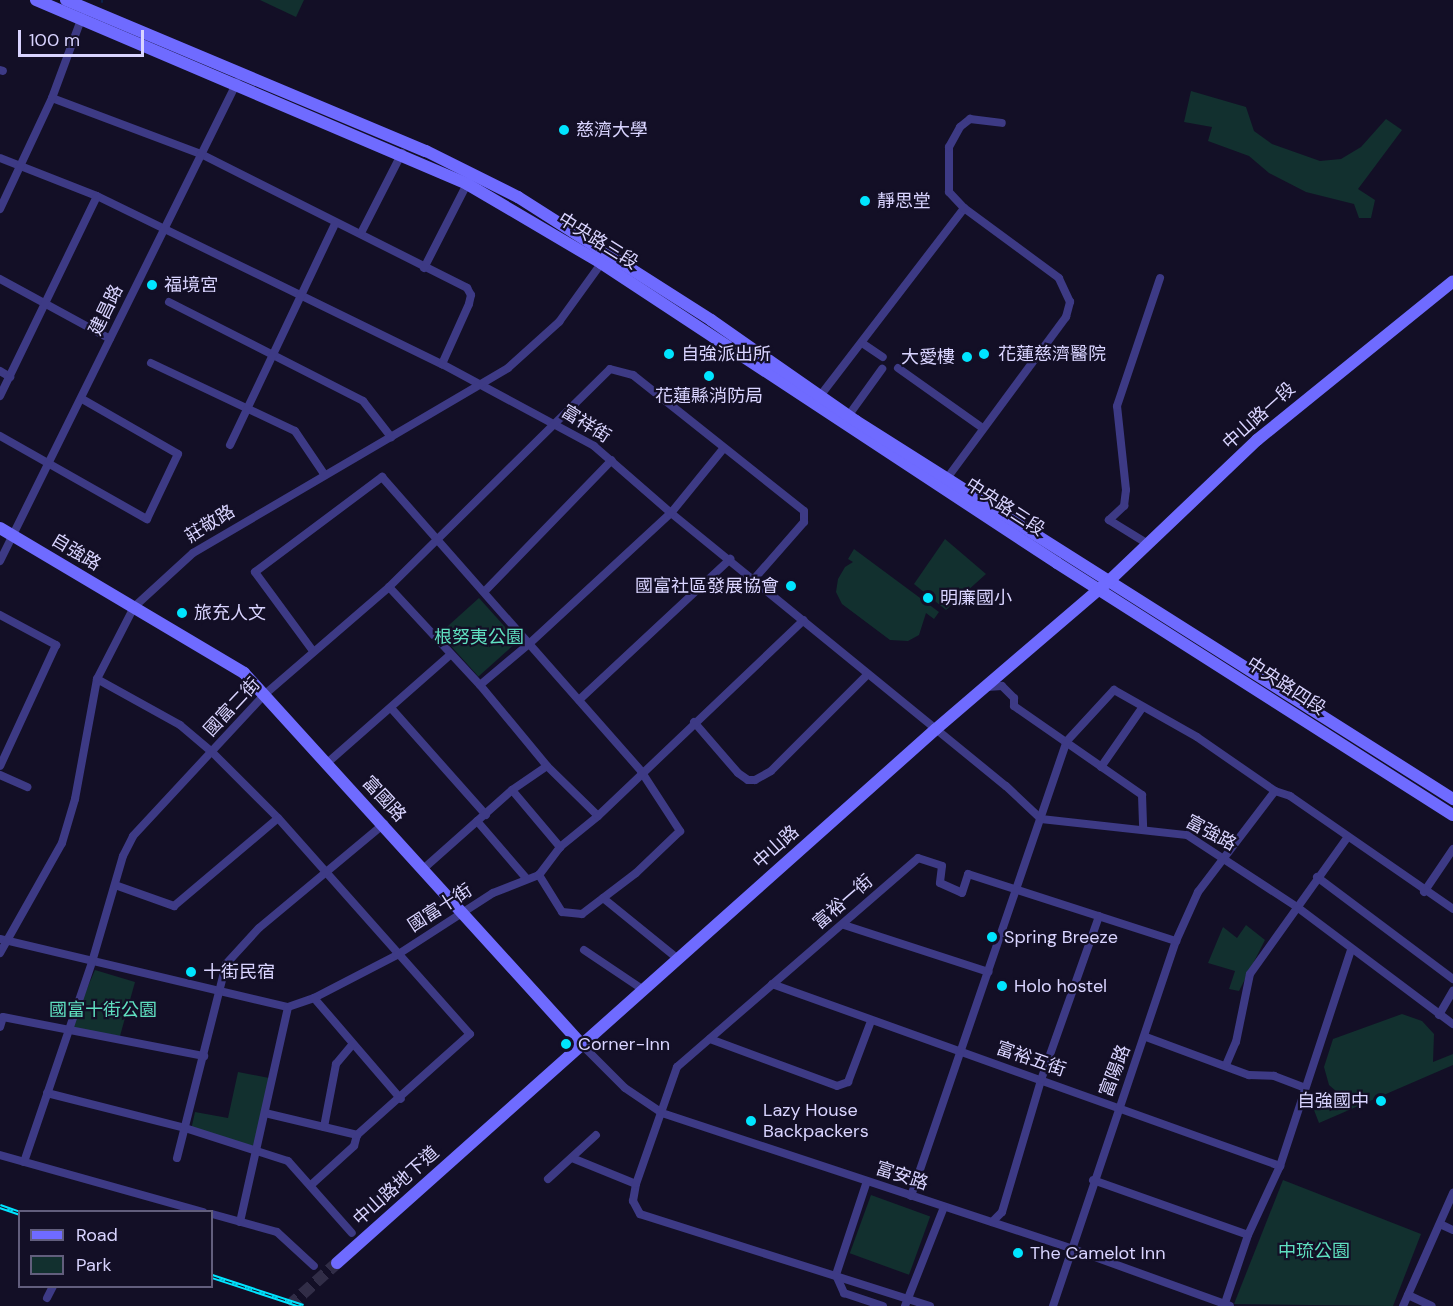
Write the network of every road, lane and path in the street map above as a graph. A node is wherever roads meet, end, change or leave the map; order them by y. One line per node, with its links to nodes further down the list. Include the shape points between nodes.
1 (36, 0): 3 (street, 中央路三段)
2 (66, 0): 3 (street, 中央路三段)
3 (83, 14): 4 (street, 中央路三段); 5 (street, 中央路三段); 6 (street)
4 (243, 74): 5 (street, 建昌路); 19 (street, 中央路三段, via 518,196)
5 (234, 85): 8 (street, 中央路三段); 9 (street, 建昌路)
6 (52, 98): 9 (street); 11 (street)
7 (1002, 123): 14 (street, via 970,119 960,127 949,147 949,192)
8 (402, 153): 12 (street, 中央路三段); 18 (street)
9 (201, 154): 16 (street); 17 (street, 建昌路)
10 (0, 158): 11 (street, 富祥街)
11 (20, 166): 13 (street, 富祥街); 15 (street)
12 (467, 184): 19 (street, 中央路三段); 20 (street)
13 (97, 196): 17 (street, 富祥街); 26 (street)
14 (964, 208): 28 (street); 44 (street, via 1059,278 1070,302 1066,317)
15 (0, 209)
16 (335, 224): 18 (street); 24 (street)
17 (164, 230): 24 (street, 富祥街); 27 (street, 建昌路)
18 (361, 233): 20 (street)
19 (604, 260): 37 (street, 莊敬路, via 559,322 536,346); 39 (street, 中央路三段, via 711,320); 42 (street, 中央路三段)
20 (424, 268): 32 (street, via 468,288 471,295)
21 (1160, 278): 57 (street, via 1117,406 1126,490 1124,506 1109,520)
22 (0, 279): 26 (street)
23 (1453, 281): 57 (street, 中山路一段, via 1266,433)
24 (302, 295): 29 (street); 32 (street, 富祥街)
25 (168, 302): 29 (street)
26 (45, 304): 27 (street); 36 (street)
27 (110, 339): 40 (street, 建昌路)
28 (862, 343): 30 (street); 39 (street)
29 (273, 353): 41 (street); 46 (street, via 363,401)
30 (883, 357)
31 (151, 363): 41 (street)
32 (442, 364): 37 (street, 富祥街)
33 (898, 368): 44 (street)
34 (882, 369): 42 (street)
35 (0, 371): 36 (street)
36 (10, 377): 38 (street)
37 (478, 385): 43 (street, 富祥街); 46 (street, 莊敬路)
38 (0, 396)
39 (820, 396): 42 (street, 中央路三段)
40 (82, 399): 50 (street, 建昌路); 50 (street, via 178,454 147,519)
41 (246, 408): 47 (street); 51 (street, via 295,431)
42 (846, 419): 52 (street, 中央路三段)
43 (556, 424): 48 (street, 國富二街, via 610,369 633,375); 49 (street, 富祥街); 56 (street, 國富二街)
44 (981, 428): 52 (street)
45 (0, 436): 50 (street)
46 (391, 437): 51 (street, 莊敬路)
47 (230, 445)
48 (723, 449): 53 (street); 60 (street, via 804,511 805,516)
49 (612, 460): 53 (street, 富祥街); 64 (street)
50 (48, 466): 55 (street, 建昌路)
51 (324, 474): 65 (street, 莊敬路, via 193,553)
52 (943, 483): 61 (street, 中央路三段); 63 (street, 中央路三段)
53 (671, 513): 58 (street, 富祥街); 68 (street)
54 (0, 528): 55 (street, 自強路)
55 (13, 535): 59 (street, 建昌路); 65 (street, 自強路)
56 (435, 538): 62 (street, 國富二街); 64 (street); 69 (street, via 382,477 255,572)
57 (1148, 544): 61 (street, 中山路一段)
58 (730, 560): 60 (street, 富祥街); 76 (street)
59 (0, 561)
60 (755, 578): 67 (street, 富祥街)
61 (1110, 580): 63 (street, 中山路一段); 92 (street, 中央路四段)
62 (389, 587): 69 (street, 國富二街); 70 (street)
63 (1100, 589): 74 (street, 中山路); 94 (street, 中央路四段)
64 (485, 591): 68 (street)
65 (134, 607): 72 (street, 莊敬路); 75 (street, 富國路, via 220,656)
66 (0, 615): 84 (street, via 56,645)
67 (804, 620): 71 (street, 富祥街); 79 (street)
68 (531, 643): 73 (street); 76 (street)
69 (313, 651): 75 (street, 國富二街)
70 (450, 655): 73 (street); 77 (street)
71 (868, 674): 79 (street, via 771,771 755,780 738,772); 80 (street, 富祥街)
72 (97, 679): 82 (street, via 180,725); 119 (street, 莊敬路, via 75,799 62,843)
73 (480, 685): 85 (street)
74 (987, 687): 80 (street, 中山路); 81 (street, via 1002,686 1014,698 1014,706)
75 (264, 695): 82 (street, 國富二街); 83 (street, 富國路)
76 (579, 699): 87 (street)
77 (391, 708): 83 (street); 93 (street)
78 (1142, 708): 81 (street, via 1114,690); 86 (street); 91 (street, via 1197,737)
79 (694, 722): 87 (street)
80 (936, 729): 97 (street); 125 (street, 中山路)
81 (1066, 742): 86 (street); 97 (street)
82 (212, 752): 96 (street); 110 (street, 國富二街, via 133,836)
83 (326, 764): 99 (street, 富國路)
84 (0, 766)
85 (547, 766): 90 (street); 95 (street)
86 (1101, 767): 100 (street, via 1142,795)
87 (641, 771): 95 (street); 113 (street, via 680,831)
88 (0, 775): 89 (street)
89 (27, 787)
90 (512, 790): 93 (street); 102 (street)
91 (1275, 791): 101 (street, via 1290,796); 104 (street, 富陽路)
92 (1453, 800)
93 (486, 815): 98 (street)
94 (1453, 815)
95 (598, 816): 102 (street)
96 (278, 818): 106 (street); 110 (street, via 174,906)
97 (1041, 819): 100 (street, 富強路); 111 (street)
98 (477, 821): 105 (street); 109 (street)
99 (384, 824): 105 (street, 富國路); 106 (street)
100 (1143, 827): 104 (street, 富強路, via 1187,835)
101 (1347, 838): 108 (street); 112 (street)
102 (560, 846): 107 (street)
103 (1453, 849): 112 (street)
104 (1224, 856): 114 (street, 富強路); 120 (street, 富陽路, via 1198,892)
105 (422, 870): 116 (street, 富國路)
106 (325, 872): 124 (street); 130 (street, via 252,935 226,964)
107 (539, 874): 109 (street, 國富十街); 113 (street, via 562,912 582,914)
108 (1317, 877): 114 (street); 128 (street)
109 (526, 878): 116 (street, 國富十街, via 493,893)
110 (115, 885): 126 (street, 國富二街)
111 (1018, 888): 117 (street, 富裕一街); 118 (street, 富裕一街, via 968,874 962,893 940,883 942,866 918,858); 127 (street)
112 (1424, 892): 115 (street)
113 (603, 898): 125 (street)
114 (1297, 907): 122 (street, 富強路); 146 (street, via 1250,974 1236,1042)
115 (1453, 909)
116 (464, 914): 124 (street, 國富十街); 143 (street, 富國路)
117 (1099, 916): 120 (street, 富裕一街); 147 (street)
118 (844, 925): 127 (street); 129 (street, 富裕一街)
119 (4, 940): 123 (street, 莊敬路); 126 (street)
120 (1176, 941): 140 (street, 富陽路)
121 (584, 950): 131 (street)
122 (1351, 950): 135 (street, 富強路); 148 (street)
123 (0, 953)
124 (397, 955): 133 (street, 國富十街); 150 (street, via 470,1034)
125 (678, 959): 131 (street, 中山路)
126 (92, 962): 130 (street); 139 (street, 國富二街)
127 (989, 972): 144 (street)
128 (1453, 979)
129 (772, 984): 136 (street, 富裕五街); 141 (street, 富裕一街)
130 (218, 988): 134 (street); 145 (street)
131 (642, 989): 143 (street, 中山路)
132 (1453, 991): 135 (street)
133 (314, 998): 134 (street, 國富十街); 142 (street)
134 (288, 1007): 152 (street)
135 (1439, 1015): 137 (street, 富強路)
136 (871, 1021): 141 (street, via 848,1082 837,1086); 144 (street, 富裕五街)
137 (1453, 1024)
138 (0, 1028): 139 (street, via 3,1017)
139 (66, 1032): 145 (street); 149 (street, 國富二街)
140 (1146, 1037): 146 (street); 151 (street, 富陽路)
141 (710, 1039): 153 (street, 富裕一街, via 677,1067)
142 (353, 1044): 150 (street); 154 (street, via 336,1064)
143 (583, 1046): 153 (street, 富安路, via 630,1092); 158 (street, 中山路)
144 (959, 1052): 147 (street, 富裕五街); 171 (street)
145 (204, 1056): 155 (street)
146 (1226, 1065): 148 (street, via 1249,1075 1274,1076)
147 (1041, 1080): 151 (street, 富裕五街); 176 (street, via 1002,1212)
148 (1305, 1088): 164 (street)
149 (47, 1093): 155 (street); 163 (street, 國富二街)
150 (401, 1099): 157 (street)
151 (1119, 1107): 164 (street, 富裕五街); 166 (street, 富陽路)
152 (265, 1113): 154 (street); 159 (street)
153 (662, 1113): 167 (street, 富安路); 168 (street, 富裕一街)
154 (324, 1127): 157 (street)
155 (186, 1128): 159 (street); 161 (street)
156 (596, 1135): 162 (street)
157 (357, 1136): 169 (street, via 354,1146)
158 (480, 1136): 182 (street, 中山路地下道)
159 (255, 1150): 169 (street, via 288,1161); 175 (street)
160 (0, 1155): 163 (street)
161 (177, 1158)
162 (572, 1158): 165 (street); 168 (street)
163 (24, 1162): 173 (street)
164 (1280, 1166): 180 (street)
165 (548, 1179)
166 (1093, 1180): 180 (street); 181 (street, 富陽路)
167 (867, 1181): 171 (street, 富安路); 184 (street)
168 (636, 1184): 184 (street, 富裕一街, via 633,1201 640,1214)
169 (310, 1185): 179 (street)
170 (1453, 1193): 177 (street)
171 (911, 1196): 172 (street, 富安路)
172 (944, 1207): 176 (street, 富安路); 188 (street)
173 (196, 1210)
174 (213, 1214): 175 (street)
175 (240, 1221): 183 (street, via 277,1232)
176 (992, 1222): 181 (street, 富安路)
177 (1440, 1224): 178 (street); 186 (street)
178 (1453, 1230)
179 (352, 1233)
180 (1248, 1234): 189 (street)
181 (1070, 1248): 189 (street, 富安路); 192 (street, 富陽路)
182 (337, 1263)
183 (314, 1266)
184 (836, 1275): 188 (street); 190 (street, via 844,1293)
185 (52, 1288): 187 (street)
186 (1408, 1295): 193 (street); 194 (street)
187 (47, 1298)
188 (908, 1303): 191 (street)
189 (1226, 1305)
190 (883, 1306)
191 (930, 1306)
192 (1053, 1306)
193 (1403, 1306)
194 (1432, 1306)

